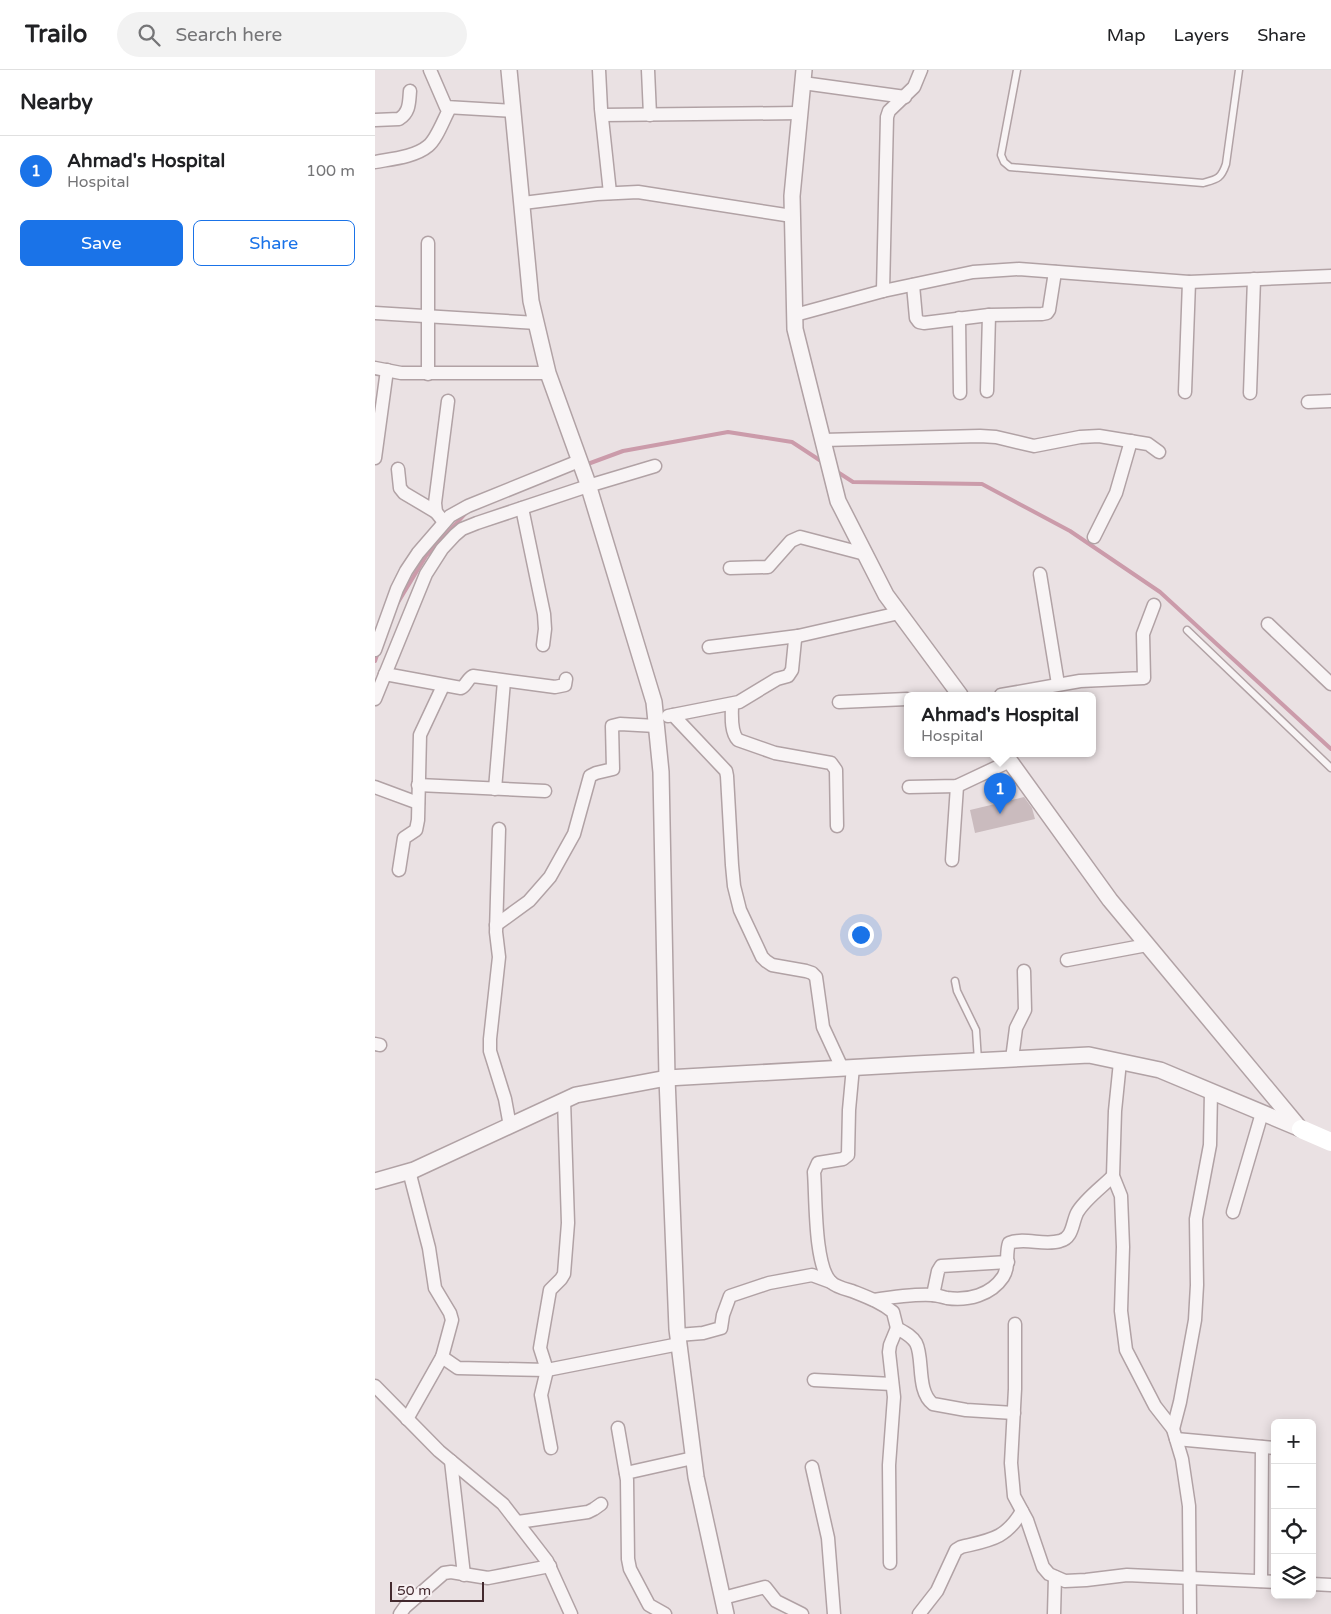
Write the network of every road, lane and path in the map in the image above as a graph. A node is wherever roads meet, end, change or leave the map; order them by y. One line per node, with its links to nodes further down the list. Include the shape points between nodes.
1 (430, 70): 11 (street, via 446,107)
2 (509, 70): 12 (street)
3 (599, 70): 14 (street)
4 (648, 70): 15 (street)
5 (921, 70): 10 (street, via 914,87)
6 (1017, 70): 7 (lane, via 1001,154 1009,167 1203,183 1223,175 1227,164)
7 (1239, 70)
8 (803, 77): 10 (street); 13 (street)
9 (410, 90): 16 (street, via 409,108 402,117)
10 (905, 97): 27 (street, via 889,111 887,117)
11 (450, 108): 12 (street); 17 (street, via 429,146)
12 (513, 111): 19 (street)
13 (800, 114): 15 (street); 20 (street)
14 (602, 115): 15 (street); 18 (street)
15 (650, 115)
16 (375, 120)
17 (375, 162)
18 (610, 193): 19 (street); 20 (street, via 638,192)
19 (523, 203): 33 (street, via 531,301)
20 (792, 216): 29 (street)
21 (428, 242): 31 (street)
22 (1055, 272): 25 (street); 26 (street, via 1019,269 973,272); 30 (street, via 1047,313)
23 (1331, 276): 24 (street)
24 (1254, 279): 25 (street); 40 (street)
25 (1189, 282): 38 (street)
26 (913, 285): 27 (street); 32 (street, via 919,322)
27 (883, 291): 29 (street)
28 (375, 313): 31 (street)
29 (795, 314): 45 (street, via 795,329)
30 (989, 314): 32 (street); 37 (street)
31 (428, 318): 33 (street); 36 (street)
32 (959, 318): 39 (street)
33 (537, 323): 35 (street)
34 (381, 369): 36 (street); 47 (street)
35 (548, 373): 36 (street); 48 (street)
36 (428, 374)
37 (987, 391)
38 (1185, 392)
39 (960, 393)
40 (1250, 394)
41 (448, 401): 53 (street)
42 (1331, 401): 43 (street)
43 (1308, 402)
44 (1131, 441): 45 (street, via 1092,436 1034,446 980,436); 46 (street, via 1148,444); 55 (street, via 1116,493)
45 (824, 445): 56 (street, via 838,501)
46 (1159, 452)
47 (375, 458)
48 (580, 462): 51 (street); 54 (street, via 468,506)
49 (655, 466): 51 (street)
50 (398, 469): 53 (street, via 400,488 404,493)
51 (587, 483): 52 (street); 80 (street, via 654,702)
52 (522, 508): 64 (street, via 544,614); 67 (street, via 462,529 442,549 426,574)
53 (436, 512): 54 (street)
54 (444, 522): 65 (street, via 406,572)
55 (1094, 537)
56 (865, 554): 57 (street, via 800,536 791,541 768,566); 60 (street)
57 (730, 568)
58 (1040, 574): 70 (street)
59 (1154, 604): 70 (street, via 1143,634 1144,678)
60 (899, 613): 63 (street); 73 (street)
61 (1268, 624): 71 (street)
62 (1187, 630): 82 (lane)
63 (798, 636): 66 (street); 78 (street, via 791,673)
64 (543, 645)
65 (376, 646)
66 (709, 647)
67 (385, 674): 72 (street); 76 (street)
68 (566, 679): 69 (street, via 565,684 555,687)
69 (504, 680): 72 (street, via 473,676 461,688); 87 (street)
70 (1057, 684): 74 (street)
71 (1331, 684)
72 (443, 686): 83 (street, via 420,735)
73 (958, 692)
74 (1016, 692)
75 (904, 698): 77 (street)
76 (375, 699)
77 (839, 702)
78 (732, 704): 79 (street); 90 (street, via 734,733 738,740 775,753 834,765)
79 (673, 715): 80 (street); 102 (street, via 726,771 734,886 740,910 762,957 772,965 806,971 816,977 823,1027)
80 (656, 722): 94 (street, via 612,726 613,769 590,776 574,834 551,877 529,901); 103 (street, via 661,772)
81 (1007, 757): 85 (street); 95 (street, via 1110,900)
82 (1331, 768)
83 (418, 785): 87 (street); 89 (street)
84 (909, 786): 85 (street)
85 (957, 786): 92 (street)
86 (375, 787): 89 (street)
87 (495, 790): 88 (street)
88 (545, 791)
89 (418, 803): 93 (street, via 416,830 404,838)
90 (837, 826)
91 (499, 829): 94 (street)
92 (952, 860)
93 (399, 870)
94 (496, 925): 107 (street, via 499,957 490,1052)
95 (1147, 945): 96 (street); 108 (street)
96 (1067, 960)
97 (1024, 971): 99 (street, via 1025,1010 1016,1028)
98 (955, 981): 100 (lane, via 976,1030)
99 (1012, 1059): 100 (street); 101 (street, via 1089,1055)
100 (978, 1060): 102 (street)
101 (1120, 1062): 104 (street, via 1160,1070); 111 (street)
102 (847, 1068): 103 (street); 115 (street, via 848,1155 843,1159 818,1163 815,1172 817,1236 825,1273)
103 (667, 1078): 105 (street); 120 (street)
104 (1211, 1091): 106 (street); 129 (street, via 1210,1145 1196,1219 1195,1320)
105 (564, 1100): 107 (street); 122 (street, via 569,1223 564,1274 550,1290 543,1323 540,1348)
106 (1262, 1113): 108 (street); 113 (street)
107 (510, 1126): 110 (street)
108 (1301, 1129): 109 (main road)
109 (1331, 1142)
110 (409, 1171): 112 (street); 121 (street, via 435,1288 452,1320)
111 (1113, 1176): 114 (street, via 1078,1211 1069,1236 1055,1242 1009,1244); 129 (street, via 1121,1196 1121,1311 1126,1350 1155,1406)
112 (375, 1181)
113 (1233, 1212)
114 (1008, 1262): 116 (street, via 1003,1276 988,1291 961,1299); 116 (street, via 941,1266)
115 (831, 1282): 117 (street); 120 (street, via 812,1275 769,1282 730,1296 721,1328)
116 (933, 1295): 117 (street)
117 (874, 1300): 119 (street, via 893,1312)
118 (1015, 1324): 126 (street)
119 (897, 1328): 124 (street, via 889,1344); 126 (street, via 916,1343 920,1372 927,1397 933,1404)
120 (678, 1339): 122 (street); 132 (street)
121 (442, 1357): 122 (street, via 458,1368); 127 (street)
122 (547, 1370): 131 (street, via 541,1395)
123 (814, 1380): 124 (street)
124 (892, 1384): 139 (street)
125 (375, 1386): 127 (street)
126 (1014, 1413): 137 (street, via 1013,1496)
127 (407, 1419): 133 (street)
128 (618, 1428): 135 (street)
129 (1174, 1434): 130 (street); 143 (street, via 1182,1459 1189,1506)
130 (1269, 1447): 144 (street)
131 (551, 1448)
132 (693, 1458): 135 (street); 148 (street)
133 (451, 1461): 138 (street, via 503,1504); 141 (street)
134 (812, 1467): 154 (street, via 828,1538)
135 (626, 1473): 151 (street, via 630,1569 649,1606)
136 (601, 1504): 138 (street, via 588,1512)
137 (1022, 1511): 142 (street, via 1043,1567); 155 (street, via 1009,1530 1000,1536 956,1550 937,1591)
138 (518, 1522): 140 (street)
139 (890, 1563)
140 (550, 1566): 141 (street, via 487,1578); 150 (street)
141 (464, 1575): 149 (street, via 441,1574)
142 (1055, 1577): 143 (street, via 1065,1581 1127,1575); 156 (street)
143 (1190, 1577): 144 (street); 157 (street)
144 (1261, 1581): 145 (street)
145 (1271, 1582)
146 (1316, 1584): 147 (street)
147 (1331, 1585)
148 (723, 1598): 152 (street); 153 (street, via 765,1587 776,1601)
149 (400, 1614)
150 (571, 1614)
151 (665, 1614)
152 (726, 1614)
153 (802, 1614)
154 (834, 1614)
155 (919, 1614)
156 (1054, 1614)
157 (1190, 1614)

